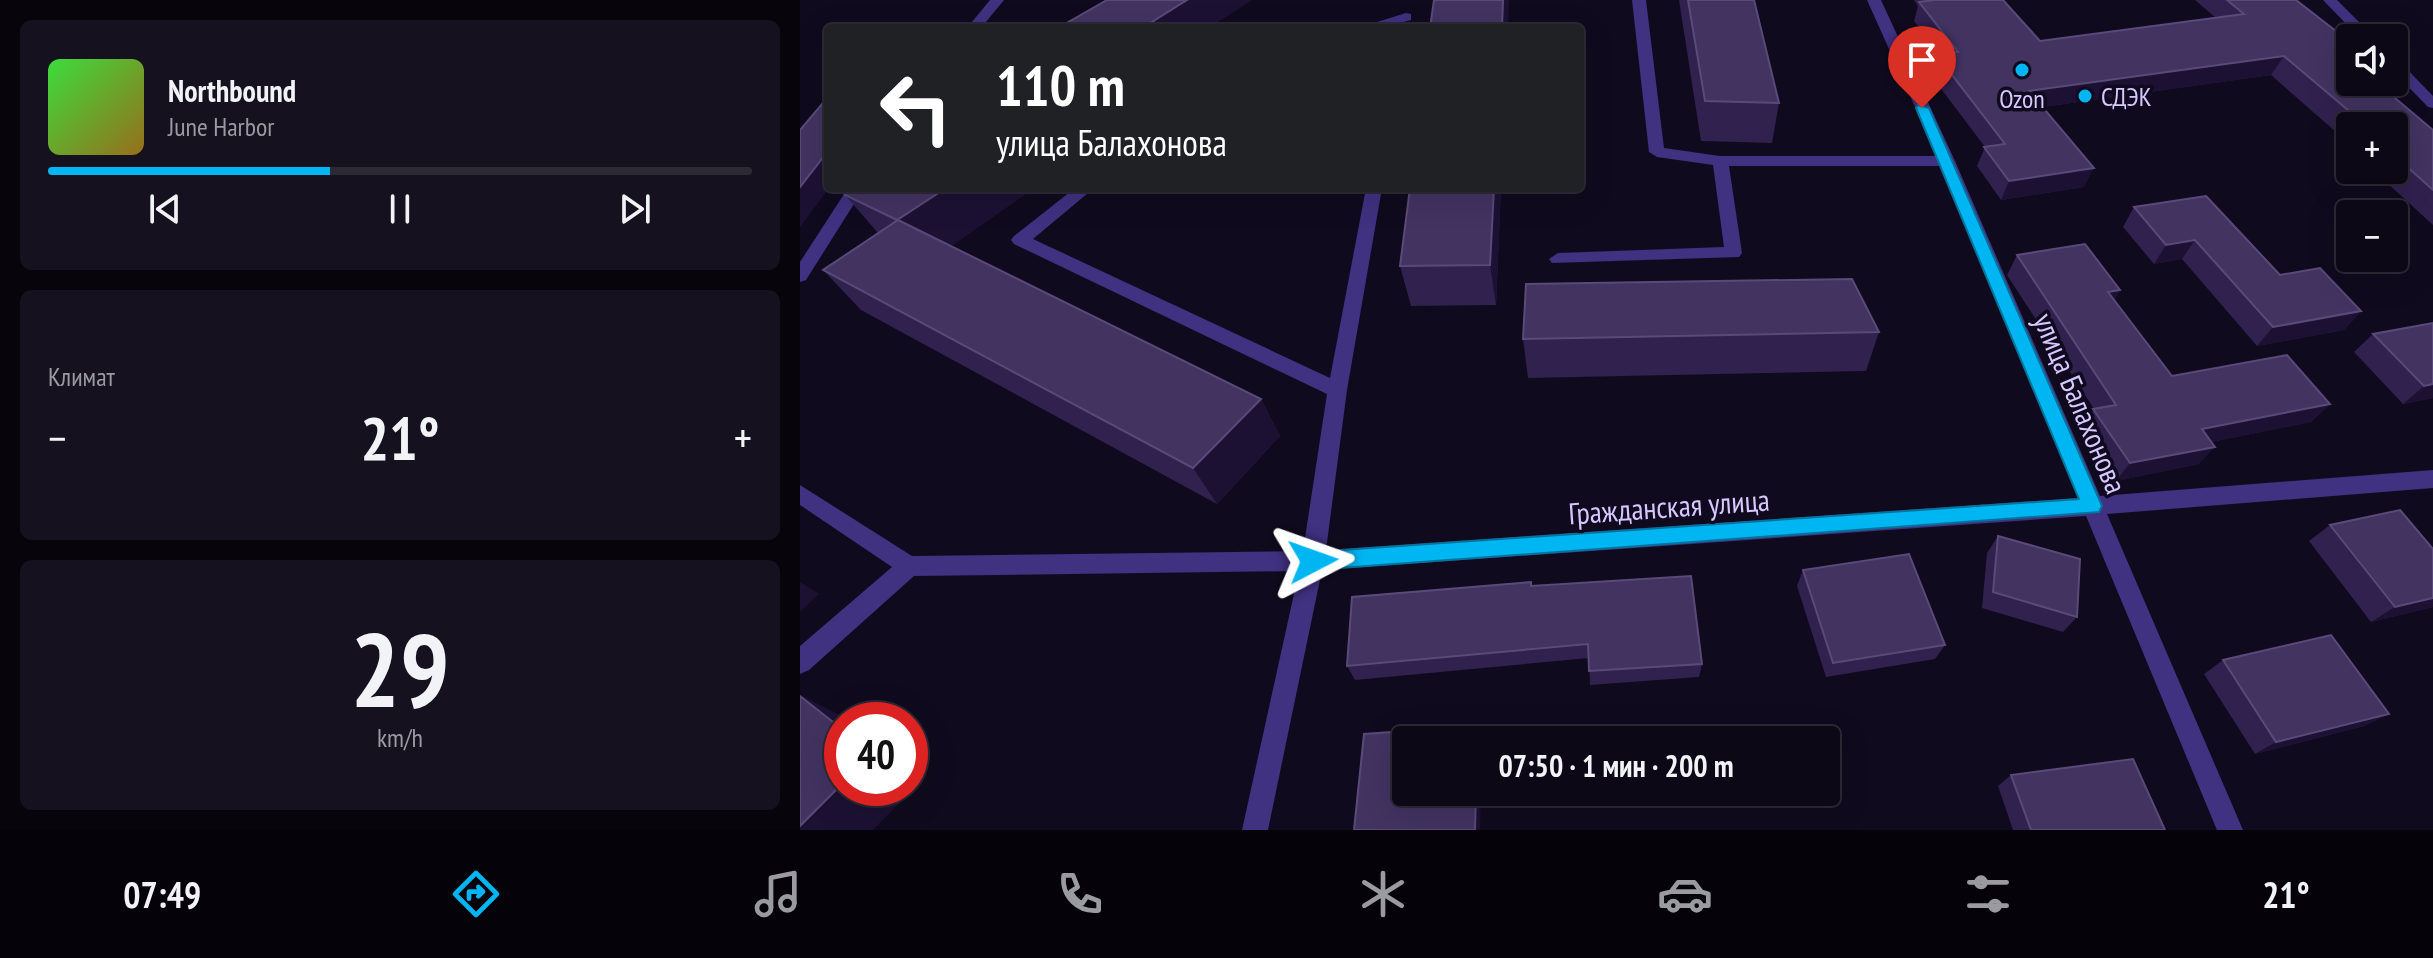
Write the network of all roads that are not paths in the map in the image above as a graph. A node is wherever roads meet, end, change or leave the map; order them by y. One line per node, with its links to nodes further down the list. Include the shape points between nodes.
1 (997, 0): 7 (street)
2 (1409, 0): 6 (street)
3 (1639, 0): 11 (street, via 1657,152)
4 (1874, 0): 12 (street, улица Балахонова)
5 (2330, 0): 8 (street)
6 (1405, 22)
7 (977, 24)
8 (2354, 24)
9 (2408, 78): 10 (street)
10 (2433, 104)
11 (1720, 161): 12 (street); 16 (street, via 1733,253)
12 (1947, 161): 21 (street, улица Балахонова)
13 (853, 192): 17 (street)
14 (1081, 192): 18 (street, via 1020,240)
15 (1373, 192): 18 (street)
16 (1558, 259)
17 (800, 276)
18 (1337, 390): 22 (street)
19 (2433, 479): 21 (street, Гражданская улица)
20 (800, 494): 23 (street)
21 (2092, 506): 22 (street, Гражданская улица); 26 (street, улица Балахонова)
22 (1313, 561): 23 (street, Гражданская улица); 25 (street)
23 (909, 566): 24 (street)
24 (800, 662)
25 (1255, 830)
26 (2230, 830)

